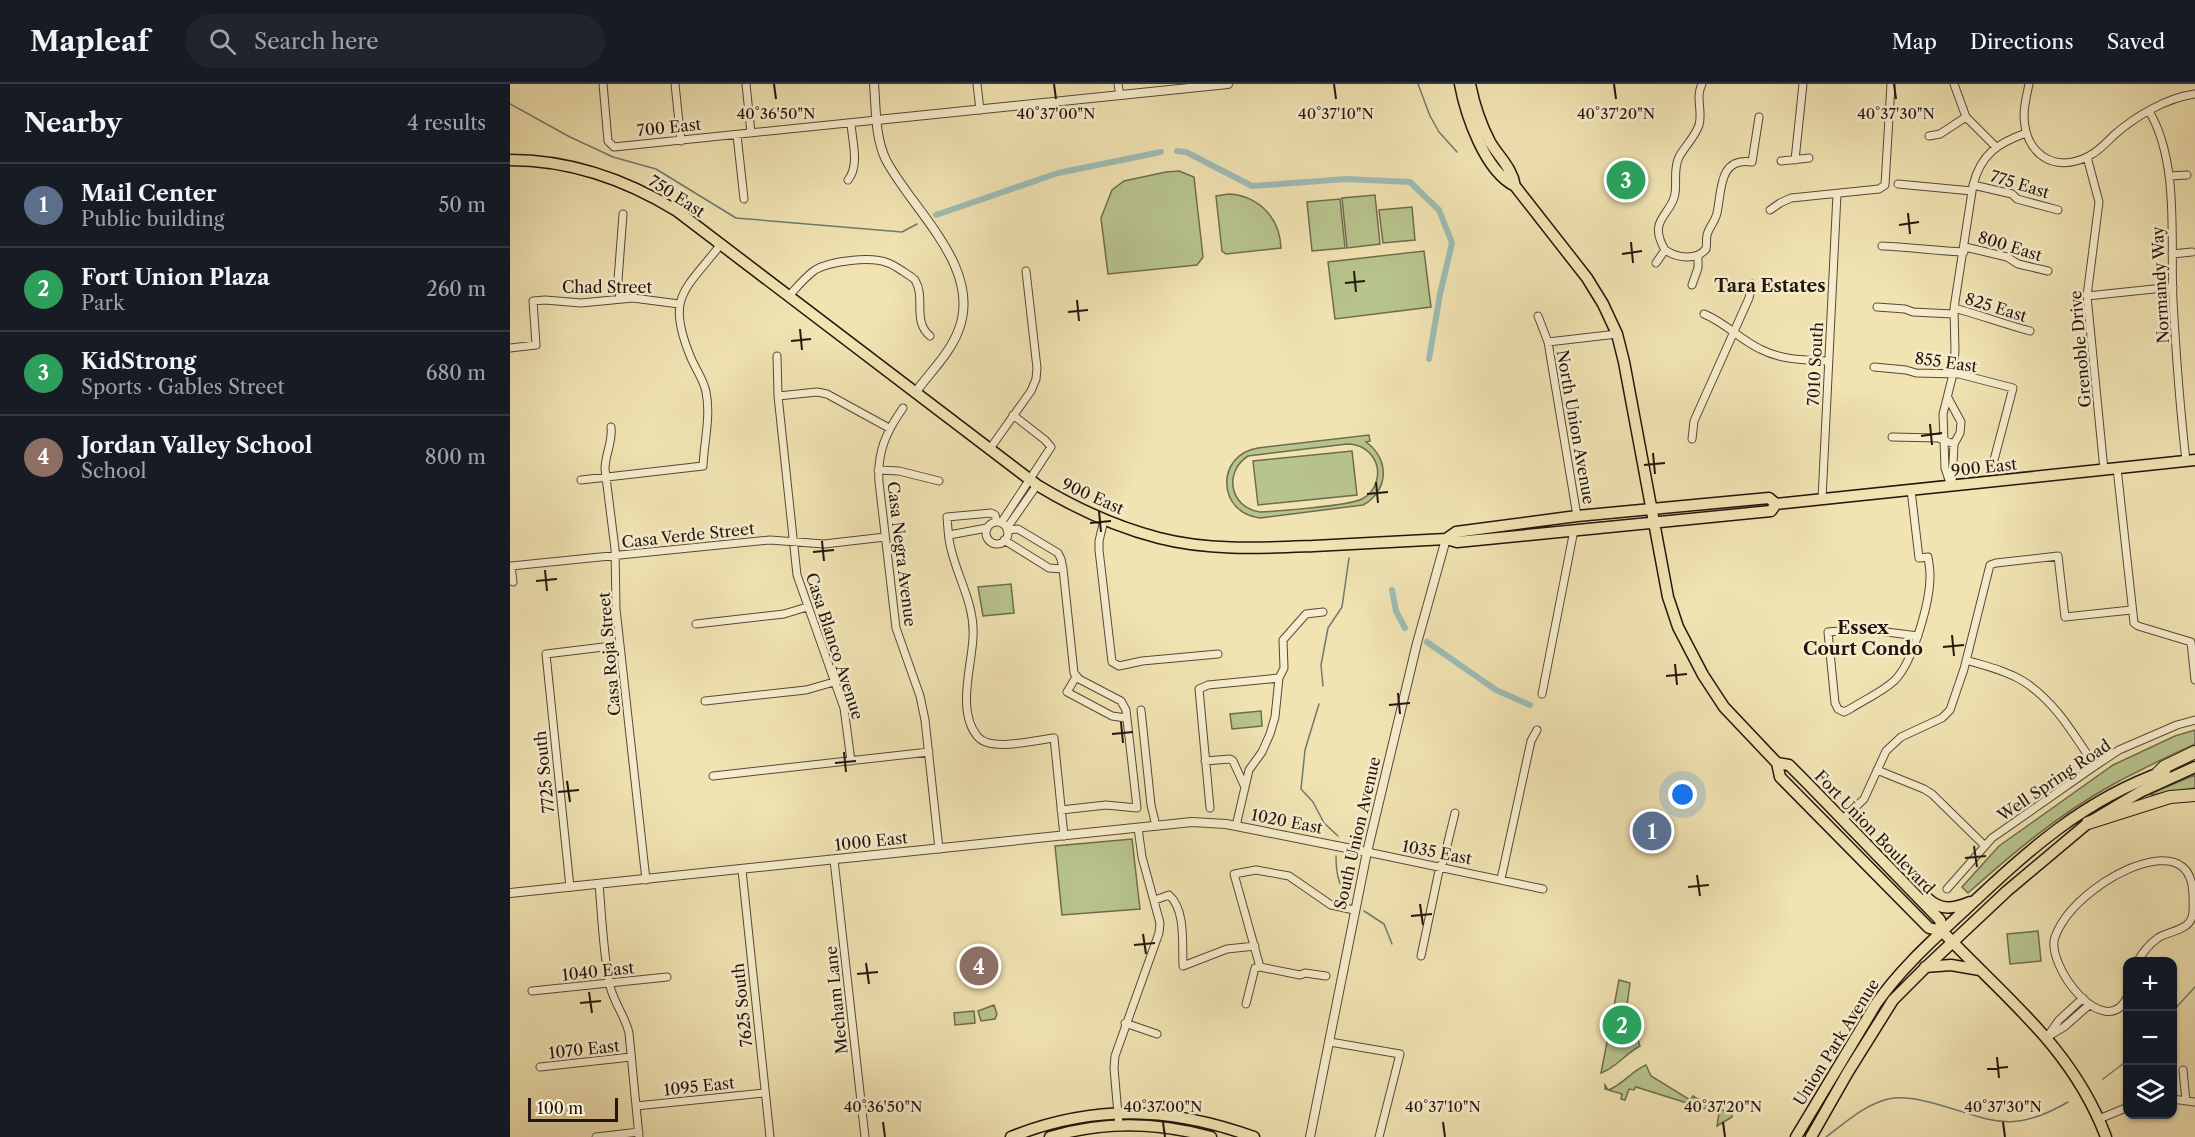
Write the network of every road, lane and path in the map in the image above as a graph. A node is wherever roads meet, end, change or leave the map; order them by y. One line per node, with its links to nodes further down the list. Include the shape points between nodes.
1 (603, 84): 28 (street, 700 East, via 609,141 614,147)
2 (675, 84): 28 (street)
3 (746, 84): 25 (street)
4 (874, 84): 22 (street)
5 (977, 84): 18 (street)
6 (1118, 84): 17 (street)
7 (1228, 84): 15 (street, 700 East)
8 (1460, 84): 39 (main road, Fort Union Boulevard, via 1482,146 1504,181)
9 (1470, 84): 39 (main road, Fort Union Boulevard, via 1482,126 1513,174)
10 (1702, 84): 48 (street, via 1698,96 1699,124 1679,156 1673,201 1659,221 1660,240)
11 (1803, 84): 33 (street)
12 (1892, 84): 41 (street, via 1885,185)
13 (1953, 84): 21 (street)
14 (2030, 84): 24 (street, via 2024,113)
15 (1181, 86): 17 (street, 700 East)
16 (2195, 94): 19 (street)
17 (1120, 95): 18 (street, 700 East)
18 (980, 110): 22 (street, 700 East)
19 (2149, 111): 30 (street); 36 (street, Normandy Way, via 2165,148)
20 (1759, 117): 52 (street, via 1752,162 1736,164 1726,171 1706,249)
21 (1966, 117): 27 (street, via 1936,136); 29 (street)
22 (877, 120): 23 (street, 700 East); 77 (street, via 885,159 950,256 964,292 963,317 953,343)
23 (851, 123): 25 (street, 700 East); 37 (street, via 854,162)
24 (2026, 133): 29 (street); 30 (street, via 2036,152 2052,162)
25 (751, 134): 26 (street, 700 East)
26 (737, 135): 28 (street, 700 East); 42 (street)
27 (1929, 136)
28 (681, 141)
29 (1996, 147): 40 (street, via 1979,167)
30 (2087, 157): 60 (street, Grenoble Drive, via 2099,212)
31 (1809, 158): 33 (street)
32 (510, 160): 46 (main road, 750 East, via 584,168 629,184 677,210)
33 (1795, 160): 34 (street)
34 (1781, 161)
35 (2187, 175): 36 (street)
36 (2169, 176): 51 (street, Normandy Way)
37 (848, 180)
38 (1898, 184): 40 (street, 775 East)
39 (1515, 186): 69 (main road, Fort Union Boulevard, via 1587,278)
40 (1973, 188): 44 (street, 775 East, via 2012,194 2017,199); 49 (street)
41 (1837, 194): 43 (street, via 1786,200); 74 (street, 7010 South)
42 (744, 199)
43 (1770, 210)
44 (2058, 210)
45 (623, 214): 61 (street)
46 (721, 244): 59 (main road, 750 East); 62 (street, via 688,285)
47 (1882, 246): 49 (street, 800 East)
48 (1665, 249): 52 (street); 53 (street)
49 (1964, 250): 55 (street, 800 East, via 2007,257 2018,264); 64 (street)
50 (2192, 252): 51 (street)
51 (2172, 254): 58 (street, Normandy Way)
52 (1698, 257): 57 (street)
53 (1656, 263)
54 (1026, 271): 81 (street, via 1037,373 1031,391)
55 (2048, 271)
56 (1752, 284): 67 (street)
57 (1692, 285)
58 (2173, 287): 60 (street); 90 (street, Normandy Way, via 2180,406)
59 (789, 296): 70 (street, via 803,280 826,265 888,263 914,279 920,323); 77 (main road, 900 East)
60 (2087, 296): 93 (street, Grenoble Drive)
61 (620, 299): 62 (street, Chad Street); 72 (street, Chad Street, via 581,303 533,301 536,345)
62 (679, 304): 94 (street, via 685,343 707,395 703,466)
63 (1877, 307): 64 (street, 825 East, via 1913,312)
64 (1954, 311): 68 (street, 825 East); 76 (street)
65 (1704, 314): 67 (street)
66 (1538, 316): 71 (street, North Union Avenue)
67 (1734, 330): 74 (street, via 1769,352 1798,360); 85 (street, via 1694,420)
68 (2030, 331)
69 (1617, 334): 71 (street, North Union Avenue); 102 (main road, Fort Union Boulevard)
70 (930, 336)
71 (1548, 342): 103 (street, North Union Avenue)
72 (510, 348)
73 (777, 357): 78 (street, Casa Blanco Avenue)
74 (1828, 361): 100 (street, 7010 South)
75 (1874, 367): 76 (street, 855 East)
76 (1953, 375): 79 (street); 89 (street, 855 East, via 2013,388)
77 (915, 393): 88 (main road, 900 East)
78 (778, 396): 83 (street, via 827,394); 113 (street, Casa Blanco Avenue)
79 (1948, 398): 86 (street, via 1943,414); 87 (street, via 1961,422)
80 (903, 408): 83 (street, Casa Negra Avenue)
81 (1013, 415): 88 (street); 97 (street, via 1051,447 1036,467)
82 (611, 427): 94 (street, Casa Roja Street)
83 (889, 428): 92 (street, Casa Negra Avenue)
84 (1892, 437): 86 (street)
85 (1692, 439)
86 (1944, 439): 87 (street); 98 (street, via 1945,468)
87 (1954, 444): 98 (street)
88 (989, 450): 97 (main road, 900 East)
89 (1994, 460)
90 (2190, 460): 91 (main road, 900 East)
91 (2117, 468): 93 (main road, 900 East); 118 (street)
92 (878, 470): 96 (street); 110 (street, Casa Negra Avenue)
93 (2104, 470): 98 (main road, 900 East)
94 (606, 476): 95 (street); 114 (street, Casa Roja Street)
95 (581, 480)
96 (939, 481)
97 (1033, 483): 104 (main road, 900 East); 106 (street)
98 (1951, 486): 99 (main road, 900 East)
99 (1911, 490): 100 (main road, 900 East); 121 (street, via 1919,558 1928,557 1930,575)
100 (1822, 499): 101 (main road, 900 East)
101 (1776, 504): 102 (main road, 900 East, via 1769,498); 105 (main road, 900 East, via 1771,511)
102 (1650, 509): 103 (main road, 900 East); 105 (main road, Fort Union Boulevard)
103 (1577, 516): 111 (main road, 900 East, via 1456,532)
104 (1104, 520): 111 (main road, 900 East, via 1160,538 1256,549); 123 (street, via 1099,550 1112,662 1119,666)
105 (1653, 522): 108 (main road, 900 East); 140 (main road, Fort Union Boulevard, via 1668,597 1689,650 1724,707)
106 (1003, 526): 107 (street, via 993,523); 109 (street, via 991,513 947,516); 112 (street); 115 (street, via 1018,529 1058,553)
107 (987, 528): 109 (street); 112 (street, via 989,540)
108 (1574, 530): 111 (main road, 900 East, via 1457,542); 129 (street, North Union Avenue)
109 (949, 535): 149 (street, via 973,621 966,692 970,722 978,737 998,745 1054,738)
110 (885, 537): 113 (street, Casa Verde Street, via 824,544); 135 (street, Casa Negra Avenue, via 896,628 920,696)
111 (1446, 539): 159 (street, South Union Avenue)
112 (1004, 540): 115 (street, via 1049,568)
113 (794, 542): 114 (street, Casa Verde Street, via 770,540); 117 (street, Casa Blanco Avenue, via 797,575)
114 (615, 556): 116 (street, Casa Verde Street, via 511,566); 122 (street, Casa Roja Street)
115 (1063, 569): 125 (street)
116 (513, 582)
117 (807, 607): 120 (street, via 784,614); 128 (street, Casa Blanco Avenue)
118 (2132, 610): 124 (street, via 2065,617 2058,556 1992,564); 127 (street, via 2138,626 2191,642)
119 (1323, 612): 126 (street, via 1306,614 1283,640 1284,668)
120 (696, 624)
121 (1918, 636): 121 (street, via 1863,629 1828,632 1838,709 1844,712 1894,681)
122 (620, 645): 164 (street, Casa Roja Street); 166 (street, 7725 South, via 546,654)
123 (1218, 654)
124 (1966, 660): 141 (street, via 2023,681 2052,705); 143 (street, via 1950,710 1893,744)
125 (1077, 677): 132 (street, via 1121,701); 132 (street, via 1067,692 1112,716)
126 (1280, 678): 139 (street, via 1199,689); 146 (street, via 1270,735)
127 (2195, 680)
128 (834, 682): 130 (street, via 806,690); 138 (street, Casa Blanco Avenue, via 846,718)
129 (1542, 694)
130 (705, 700)
131 (1141, 710): 153 (street)
132 (1126, 718): 149 (street, via 1137,808 1106,805)
133 (2195, 720): 141 (street, Well Spring Road, via 2119,750)
134 (1537, 730): 163 (street, via 1531,741)
135 (928, 752): 138 (street); 158 (street, Casa Negra Avenue)
136 (2195, 752): 144 (highway, via 2164,766)
137 (2195, 758): 144 (main road, Union Park Avenue)
138 (851, 761): 145 (street)
139 (1205, 761): 146 (street, via 1230,759); 148 (street)
140 (1777, 763): 151 (main road, Fort Union Boulevard, via 1789,765); 174 (main road, Fort Union Boulevard, via 1780,777 1929,928)
141 (2095, 766): 157 (street, Well Spring Road)
142 (2195, 767): 152 (main road, Union Park Avenue, via 2140,792)
143 (1877, 770): 151 (street, via 1864,799); 157 (street, via 1932,794)
144 (2158, 773): 172 (main road, Union Park Avenue, via 2113,793 2062,825)
145 (713, 776)
146 (1244, 785): 154 (street)
147 (2195, 795): 152 (highway, via 2170,797)
148 (1210, 808)
149 (1061, 810): 156 (street)
150 (1455, 813): 161 (street)
151 (1843, 819): 168 (main road, Fort Union Boulevard)
152 (2088, 823): 175 (main road, Union Park Avenue)
153 (1156, 826): 154 (street, 1000 East, via 1192,822); 155 (street, 1000 East)
154 (1236, 826): 159 (street, 1020 East)
155 (1138, 828): 156 (street, 1000 East); 171 (street)
156 (1064, 836): 158 (street, 1000 East)
157 (1984, 845): 169 (street, Well Spring Road)
158 (939, 849): 160 (street, 1000 East)
159 (1367, 852): 161 (street, 1035 East); 173 (street, South Union Avenue)
160 (834, 860): 162 (street, 1000 East); 209 (street, Mecham Lane)
161 (1440, 866): 163 (street, 1035 East); 177 (street)
162 (741, 870): 164 (street, 1000 East); 197 (street, 7625 South)
163 (1501, 879): 167 (street)
164 (646, 880): 165 (street, 1000 East)
165 (599, 884): 166 (street, 1000 East); 184 (street)
166 (570, 887): 170 (street, 1000 East)
167 (1543, 889)
168 (1911, 889): 172 (main road, via 1942,908); 174 (main road, Fort Union Boulevard, via 1941,920)
169 (1947, 889)
170 (510, 893)
171 (1155, 900): 176 (street, via 1169,895 1179,910 1183,966 1227,949); 190 (street, via 1159,933)
172 (1976, 900): 174 (main road, Union Park Avenue)
173 (1354, 910): 176 (street, via 1331,905 1289,876 1256,870 1234,874); 193 (street, South Union Avenue)
174 (1942, 931): 175 (main road, Fort Union Boulevard); 216 (main road, Union Park Avenue, via 1890,983)
175 (1952, 942): 180 (main road, Union Park Avenue); 181 (main road, Fort Union Boulevard)
176 (1255, 946): 179 (street)
177 (1421, 956)
178 (2141, 957): 186 (street, via 2160,936 2185,926 2192,918 2191,877 2179,863 2154,862 2113,877 2067,916 2054,939 2054,954 2060,971)
179 (1260, 968): 182 (street); 188 (street, via 1252,973)
180 (1925, 968): 181 (main road, via 1951,964); 217 (main road, Union Park Avenue, via 1893,999)
181 (1980, 970): 192 (main road, Fort Union Boulevard)
182 (1326, 976)
183 (667, 977): 184 (street, 1040 East)
184 (609, 983): 185 (street, 1040 East); 194 (street, via 627,1025)
185 (532, 992)
186 (2083, 998): 189 (street); 192 (street, via 2059,1020)
187 (2123, 1002): 189 (street, via 2111,1012 2100,1012)
188 (1246, 1004)
189 (2089, 1005): 192 (street)
190 (1125, 1023): 191 (street); 203 (street, via 1115,1056)
191 (1157, 1034)
192 (2048, 1037): 204 (main road, Fort Union Boulevard, via 2071,1068)
193 (1330, 1042): 214 (street, South Union Avenue); 215 (street, via 1400,1054)
194 (631, 1057): 195 (street, 1070 East); 201 (street)
195 (540, 1067)
196 (2183, 1070): 199 (street)
197 (765, 1093): 201 (street, 1095 East); 208 (street, 7625 South)
198 (2177, 1100): 199 (street)
199 (2186, 1101): 200 (street)
200 (2195, 1102)
201 (636, 1106): 206 (street)
202 (2123, 1109): 204 (street)
203 (1117, 1113): 205 (street); 210 (main road, via 1060,1121); 213 (main road, via 1180,1117)
204 (2099, 1119): 218 (main road, Fort Union Boulevard)
205 (1119, 1126): 211 (main road); 212 (main road, via 1163,1127)
206 (639, 1135): 207 (street)
207 (596, 1137)
208 (770, 1137)
209 (865, 1137)
210 (1011, 1137)
211 (1050, 1137)
212 (1211, 1137)
213 (1254, 1137)
214 (1310, 1137)
215 (1379, 1137)
216 (1796, 1137)
217 (1811, 1137)
218 (2106, 1137)

